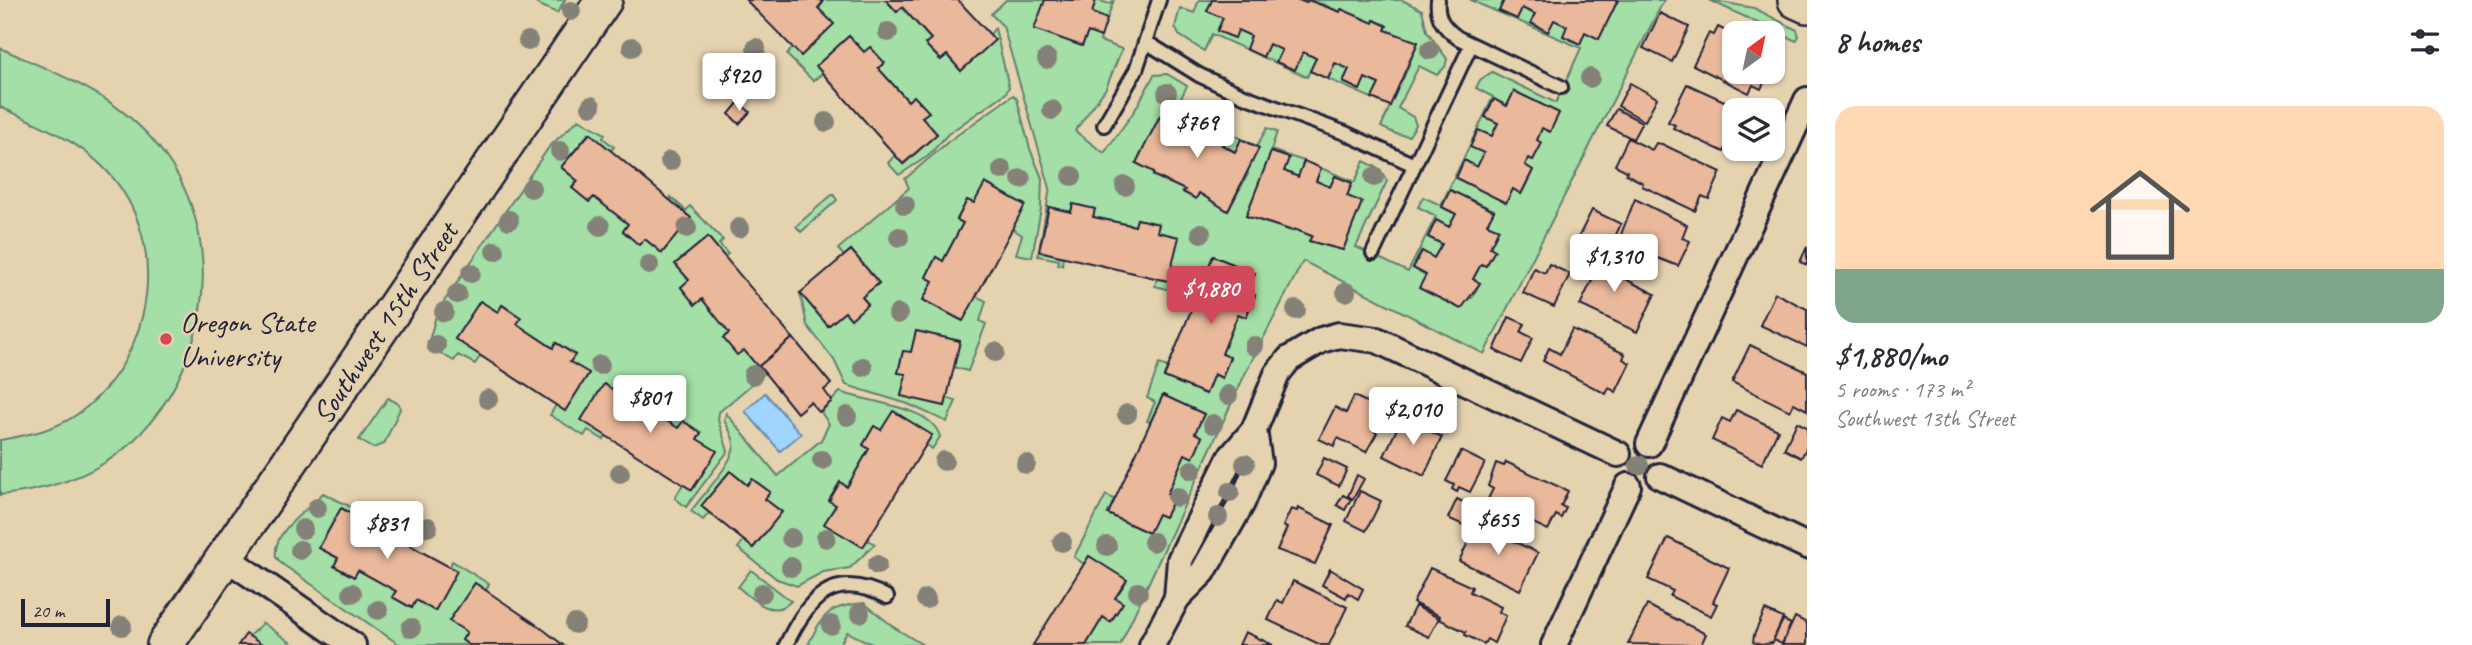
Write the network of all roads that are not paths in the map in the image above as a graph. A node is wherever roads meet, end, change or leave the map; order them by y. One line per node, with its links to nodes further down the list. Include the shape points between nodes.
1 (604, 0): 18 (street, Southwest 15th Street)
2 (1159, 0): 6 (lane)
3 (1438, 0): 7 (lane, via 1439,18 1446,29)
4 (1796, 0): 5 (street)
5 (1807, 5)
6 (1146, 41): 10 (lane, via 1136,70); 11 (lane, via 1199,75 1244,96 1345,133)
7 (1471, 44): 8 (lane); 11 (lane)
8 (1561, 87)
9 (1807, 100): 13 (street)
10 (1104, 125)
11 (1412, 164): 12 (lane)
12 (1373, 253)
13 (1649, 444): 14 (street, via 1631,443); 15 (street, via 1661,458)
14 (1618, 454): 16 (street, via 1616,473); 23 (street, via 1377,340 1339,335 1312,343 1277,374 1254,430 1230,458 1180,561 1177,598)
15 (1660, 476): 16 (street, via 1646,488); 17 (street)
16 (1628, 486): 24 (street)
17 (1807, 546)
18 (225, 557): 20 (street, Southwest 15th Street); 21 (street)
19 (887, 597): 22 (lane, via 860,586 825,592 799,618)
20 (166, 645)
21 (354, 645)
22 (786, 645)
23 (1152, 645)
24 (1555, 645)

